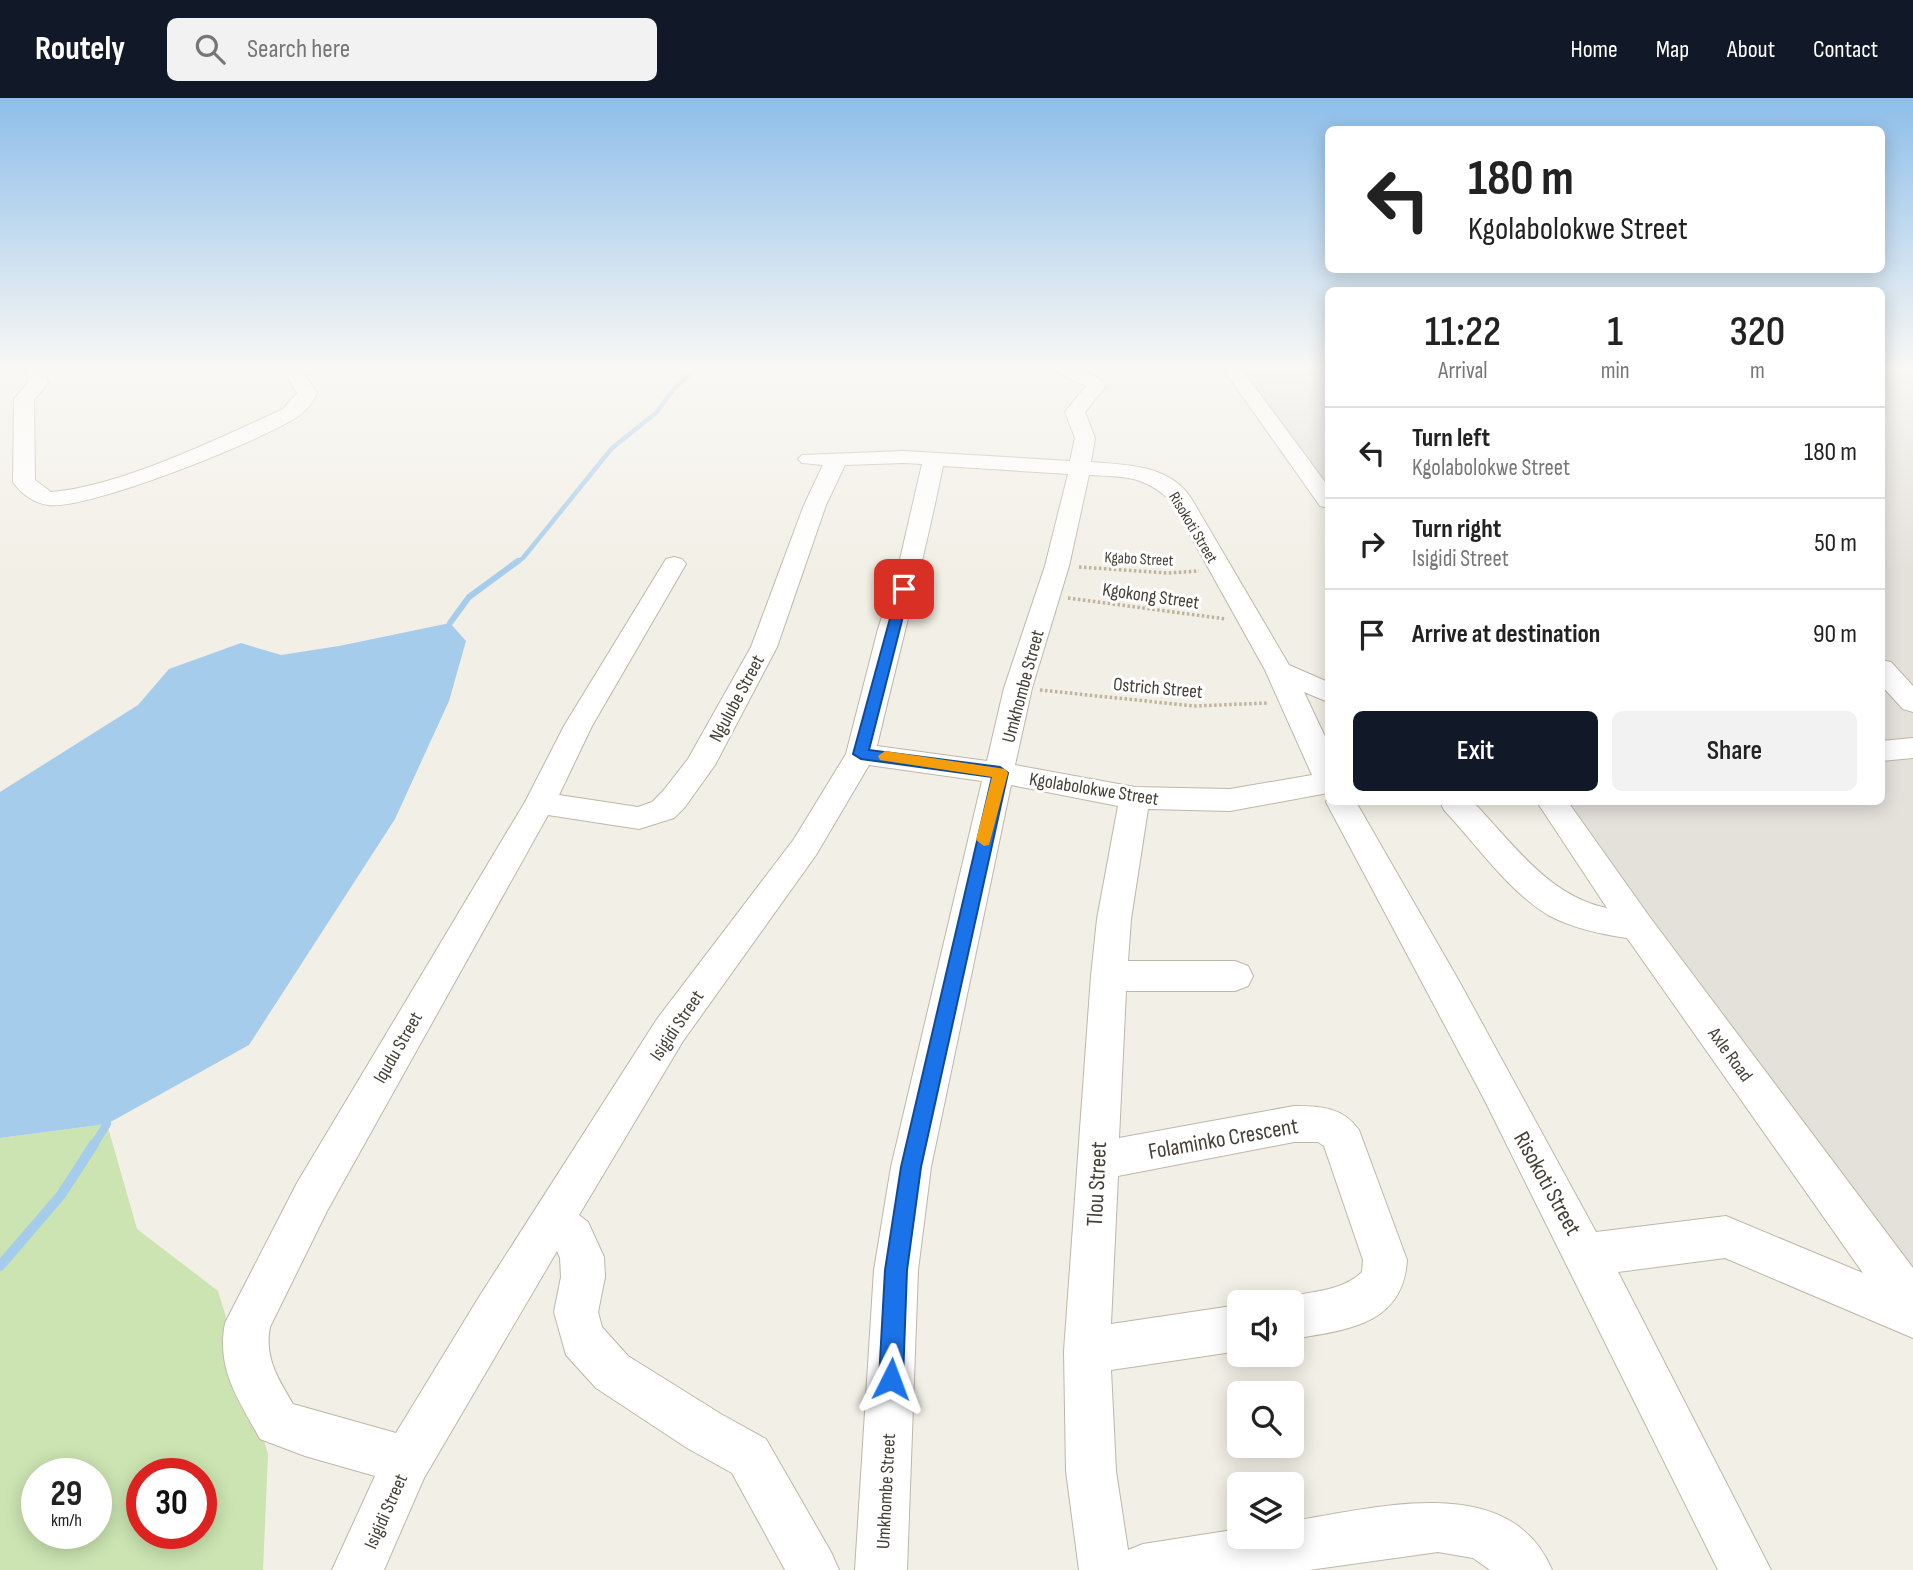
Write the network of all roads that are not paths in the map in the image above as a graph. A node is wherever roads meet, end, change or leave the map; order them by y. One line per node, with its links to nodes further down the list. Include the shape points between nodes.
1 (24, 435): 2 (street, via 24,482 44,498 56,500 127,480)
2 (237, 435)
3 (1084, 435): 8 (street, Umkhombe Street)
4 (1280, 435): 9 (street)
5 (836, 458): 6 (street, Risokoti Street); 7 (street, Risokoti Street); 20 (street, Ngulube Street, via 764,647 712,744 674,799 663,810 639,818)
6 (809, 459)
7 (934, 460): 8 (street, Risokoti Street); 15 (street, Isigidi Street)
8 (1080, 467): 11 (street, Risokoti Street, via 1143,474 1170,486); 17 (street, Umkhombe Street, via 1052,581 1018,688)
9 (1325, 497)
10 (674, 564): 20 (street, Iqudu Street, via 578,726)
11 (1280, 671): 13 (street); 16 (street, Risokoti Street)
12 (1885, 672): 14 (street)
13 (1325, 692)
14 (1913, 702)
15 (861, 754): 17 (street, Kgolabolokwe Street); 28 (street, Isigidi Street, via 804,847 670,1030)
16 (1325, 772)
17 (1000, 773): 19 (street, Kgolabolokwe Street); 38 (street, Umkhombe Street, via 911,1167 896,1270)
18 (1325, 781): 19 (street, Kgolabolokwe Street, via 1230,800)
19 (1135, 798): 25 (street, Tlou Street)
20 (540, 803): 35 (street, Iqudu Street, via 312,1197 245,1334 249,1372 277,1422)
21 (1343, 805): 29 (street, Risokoti Street, via 1424,948)
22 (1458, 805): 24 (street, via 1554,903 1595,919)
23 (1554, 805): 24 (street, Axle Road)
24 (1637, 926): 30 (street, Axle Road)
25 (1109, 976): 26 (street); 27 (street, Tlou Street)
26 (1235, 976)
27 (1098, 1161): 31 (street, Folaminko Crescent, via 1294,1124 1318,1122 1338,1133 1372,1221 1385,1274 1380,1287 1365,1300); 34 (street, Tlou Street)
28 (553, 1220): 35 (street, Isigidi Street); 37 (street, via 573,1237 582,1257 576,1312 582,1339 612,1372 750,1456)
29 (1586, 1255): 32 (street, via 1726,1237); 42 (street, Risokoti Street)
30 (1913, 1304)
31 (1304, 1315)
32 (1913, 1316)
33 (1227, 1330): 34 (street)
34 (1087, 1351): 39 (street, Tlou Street, via 1091,1471)
35 (407, 1461): 36 (street, Isigidi Street)
36 (358, 1570)
37 (813, 1570)
38 (881, 1570)
39 (1105, 1570)
40 (1143, 1570): 41 (street, via 1445,1526 1477,1532 1498,1542)
41 (1526, 1570)
42 (1745, 1570)

